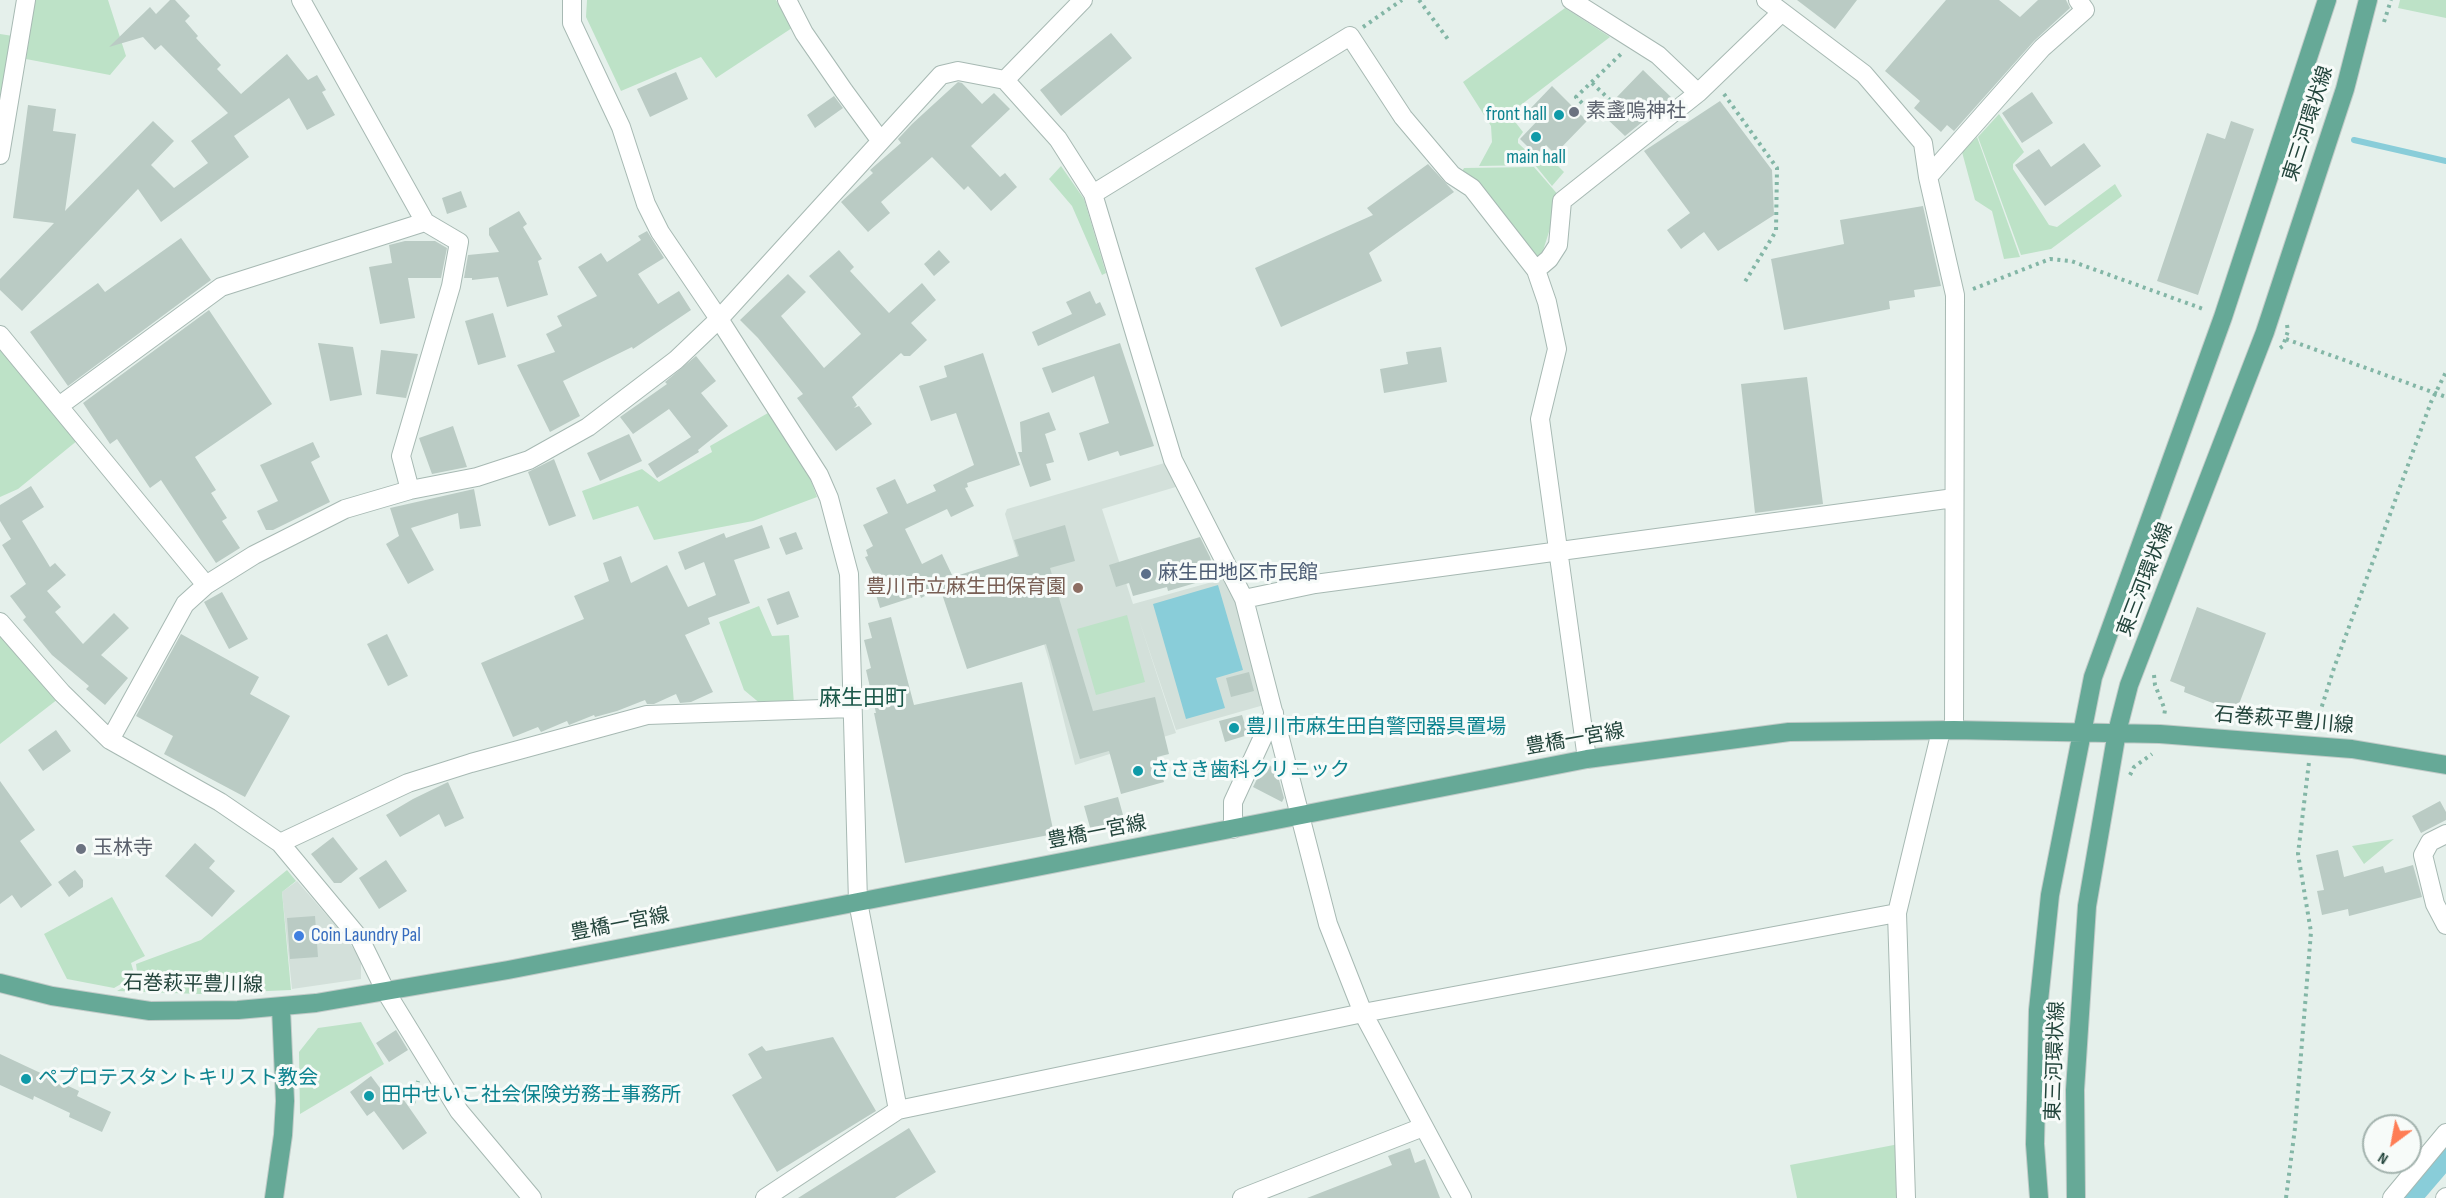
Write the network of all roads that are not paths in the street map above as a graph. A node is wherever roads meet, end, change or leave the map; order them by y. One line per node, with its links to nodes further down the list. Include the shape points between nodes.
1 (26, 0): 15 (street)
2 (300, 0): 18 (street)
3 (572, 0): 20 (street, via 572,23 621,127 646,204 660,232)
4 (787, 0): 14 (street, via 804,33)
5 (1083, 0): 12 (street)
6 (1571, 0): 13 (street, via 1658,55)
7 (1766, 0): 11 (street)
8 (2078, 0): 16 (street, via 2085,10 2042,48)
9 (2327, 0): 32 (main road, 東三河環状線, via 2223,317 2093,677)
10 (2368, 0): 33 (main road, 東三河環状線, via 2345,89 2265,332 2129,685)
11 (1782, 12): 13 (street); 16 (street, via 1864,74 1923,144)
12 (1005, 80): 14 (street, via 958,71 940,75); 17 (street, via 1058,139)
13 (1698, 93): 19 (street, via 1562,201 1558,245)
14 (880, 140): 20 (street)
15 (0, 155)
16 (1928, 177): 24 (street, via 1955,296)
17 (1093, 194): 19 (street, via 1350,36 1403,117 1452,175 1472,188); 27 (street, via 1173,459)
18 (425, 222): 22 (street, via 221,287); 23 (street, via 459,242 451,286 401,456)
19 (1536, 270): 25 (street, via 1557,349 1540,419)
20 (719, 319): 23 (street, via 676,360 588,427 529,459 477,477); 29 (street, via 819,475 829,498 849,574)
21 (0, 336): 22 (street)
22 (59, 406): 26 (street)
23 (410, 489): 26 (street, via 345,509 254,555)
24 (1954, 498): 25 (street); 31 (street)
25 (1559, 552): 27 (street, via 1315,584); 35 (street)
26 (206, 585): 34 (street, via 185,604)
27 (1244, 599): 30 (street)
28 (0, 624): 34 (street)
29 (852, 708): 40 (street, via 647,715 408,783); 41 (street)
30 (1274, 713): 37 (street); 38 (street, via 1233,802)
31 (1948, 731): 32 (main road, 豊橋一宮線); 35 (main road, 豊橋一宮線, via 1789,732); 42 (street)
32 (2082, 731): 33 (main road, 豊橋一宮線); 57 (main road, 東三河環状線, via 2050,895 2038,1010)
33 (2117, 732): 36 (main road, 石巻萩平豊川線, via 2312,744); 58 (main road, 東三河環状線, via 2087,906 2075,1090)
34 (110, 740): 40 (street, via 220,802)
35 (1587, 759): 37 (main road, 豊橋一宮線)
36 (2446, 765)
37 (1301, 816): 38 (main road, 豊橋一宮線); 47 (street, via 1328,924)
38 (1233, 829): 41 (main road, 豊橋一宮線)
39 (2446, 834): 43 (street, via 2430,842 2423,855 2435,904)
40 (280, 843): 45 (street, via 360,939)
41 (858, 902): 45 (main road, 豊橋一宮線); 48 (street)
42 (1897, 913): 47 (street); 56 (street)
43 (2446, 925)
44 (0, 983): 46 (main road, 石巻萩平豊川線, via 52,996 150,1011)
45 (386, 992): 46 (main road, 豊橋一宮線); 52 (street, via 459,1111)
46 (281, 1008): 51 (main road, via 284,1124)
47 (1363, 1012): 48 (street); 49 (street)
48 (898, 1110): 53 (street)
49 (1423, 1127): 54 (street); 55 (street)
50 (2446, 1133): 59 (street)
51 (274, 1198)
52 (532, 1198)
53 (765, 1198)
54 (1242, 1198)
55 (1462, 1198)
56 (1906, 1198)
57 (2038, 1198)
58 (2076, 1198)
59 (2392, 1198)

